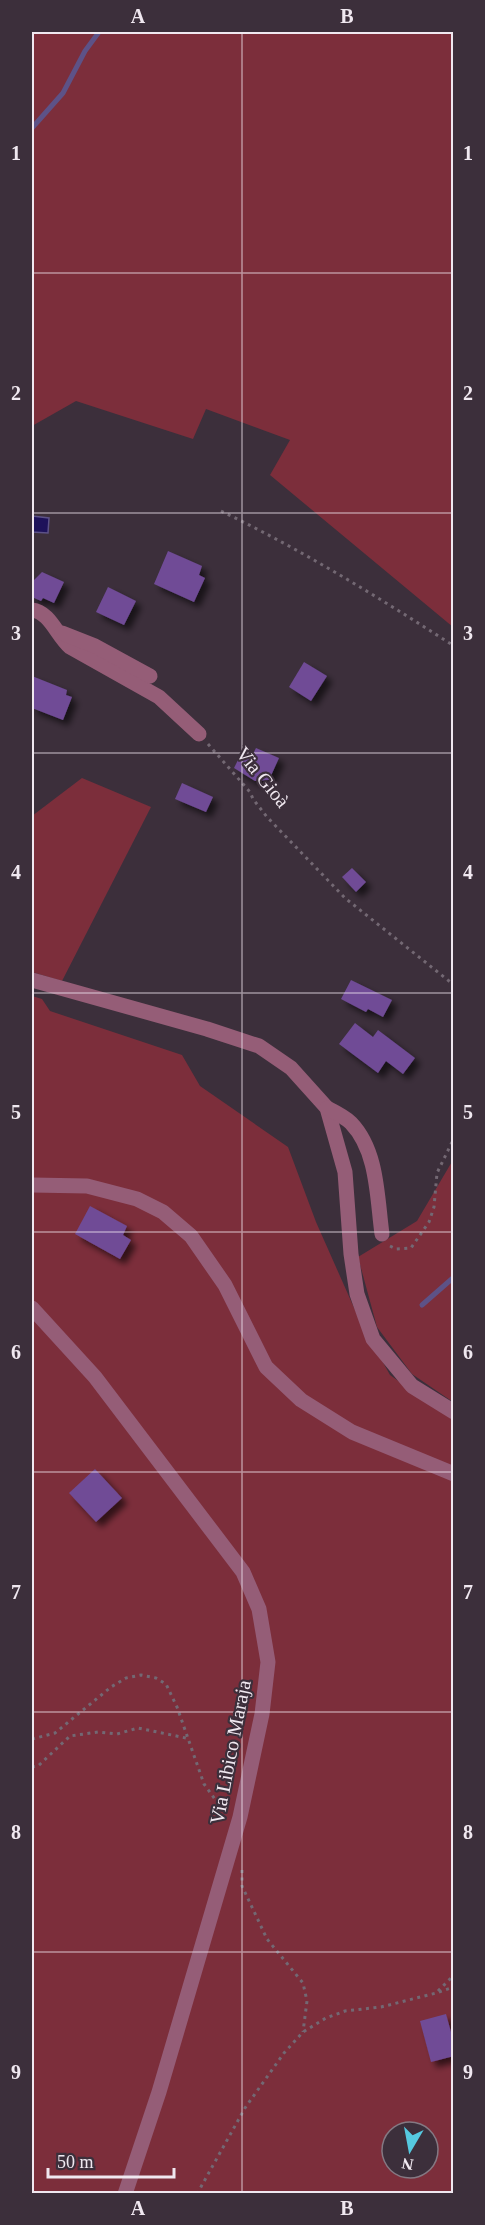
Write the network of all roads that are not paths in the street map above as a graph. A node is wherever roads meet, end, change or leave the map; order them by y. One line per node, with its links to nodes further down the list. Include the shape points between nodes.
1 (32, 610): 2 (street, via 45,616)
2 (56, 631): 3 (street, via 95,646); 4 (street, via 70,647 159,697)
3 (150, 676)
4 (199, 734)
5 (32, 980): 6 (street, via 259,1046 291,1068)
6 (327, 1108): 8 (street, via 351,1122 362,1139 372,1163); 10 (street, via 345,1172 357,1294 373,1339 412,1386)
7 (32, 1185): 11 (street, via 87,1186 137,1199 163,1212 190,1236 225,1285 266,1367 294,1394 352,1432)
8 (382, 1234)
9 (32, 1308): 12 (street, Via Libico Maraja, via 95,1377 243,1572 259,1609 268,1662 262,1713 240,1818)
10 (453, 1412)
11 (453, 1474)
12 (125, 2193)

